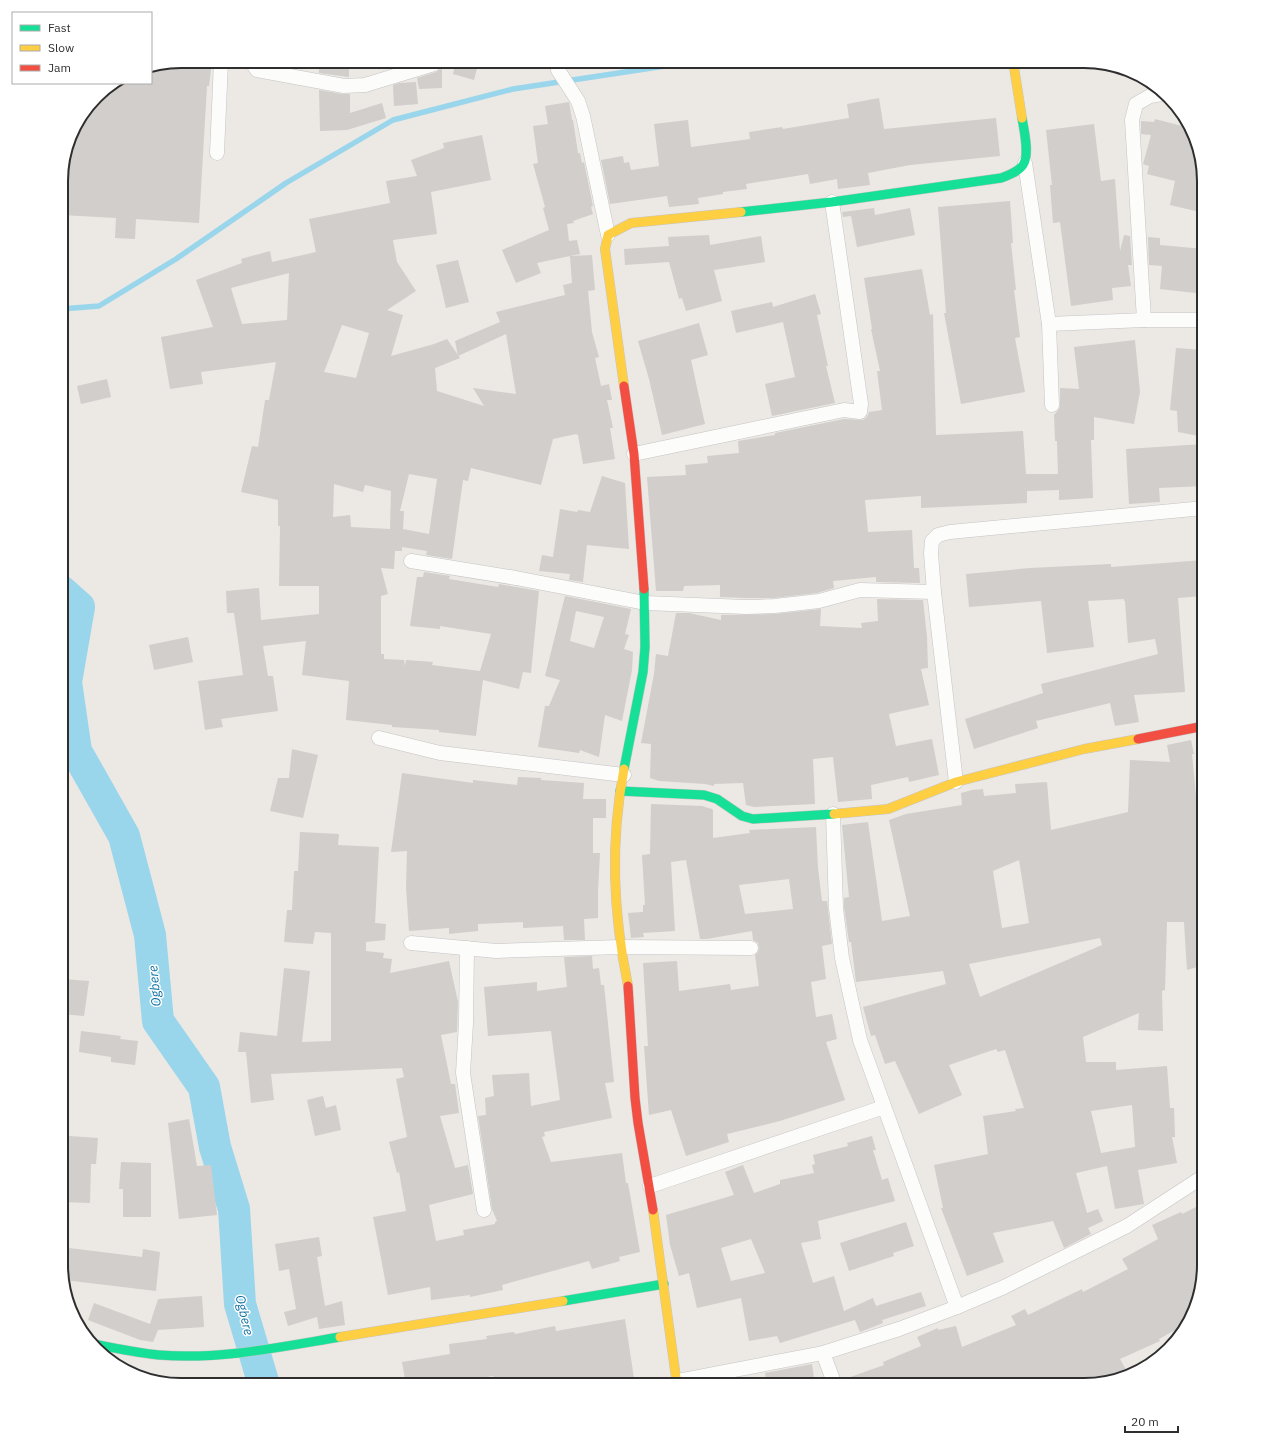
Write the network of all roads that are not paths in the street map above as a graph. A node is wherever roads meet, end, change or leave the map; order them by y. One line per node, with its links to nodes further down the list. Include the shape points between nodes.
1 (221, 68): 7 (street)
2 (256, 68): 3 (street, via 344,86 365,85)
3 (421, 68)
4 (559, 68): 10 (street, via 578,101 583,116)
5 (1013, 68): 8 (street, via 1027,147)
6 (1157, 95): 11 (street, via 1136,104 1132,120)
7 (217, 152)
8 (1025, 163): 9 (street, via 1014,173 1001,178); 13 (street)
9 (832, 202): 10 (street, via 631,223); 15 (street, via 861,404 860,412 844,410)
10 (608, 235): 15 (street, via 605,248)
11 (1144, 320): 12 (street); 13 (street)
12 (1197, 320)
13 (1049, 324): 14 (street)
14 (1052, 406)
15 (634, 454): 19 (street)
16 (1197, 509): 18 (street, via 938,535 932,541 931,553)
17 (411, 562): 19 (street, via 516,578)
18 (934, 592): 19 (street, via 860,590 819,601 775,606); 23 (street)
19 (644, 603): 22 (street, via 643,672)
20 (1197, 729): 23 (street, via 1084,749)
21 (379, 738): 22 (street, via 440,753)
22 (624, 775): 24 (street)
23 (956, 782): 25 (street, via 888,809)
24 (620, 791): 25 (street, via 704,796 717,799 742,816 752,819); 27 (street, via 614,869)
25 (833, 814): 30 (street, via 836,908 844,965 860,1040)
26 (411, 943): 28 (street)
27 (620, 947): 28 (street, via 496,951); 29 (street); 32 (street, via 630,1000 638,1123)
28 (467, 948): 33 (street, via 463,1073)
29 (750, 948)
30 (884, 1107): 32 (street); 35 (street)
31 (1197, 1181): 35 (street, via 1127,1226 1004,1287)
32 (650, 1186): 34 (street)
33 (484, 1210)
34 (664, 1284): 36 (street, via 237,1354 187,1356); 38 (street)
35 (957, 1307): 37 (street)
36 (101, 1345)
37 (823, 1353): 39 (street); 40 (street)
38 (676, 1378)
39 (701, 1378)
40 (832, 1378)

